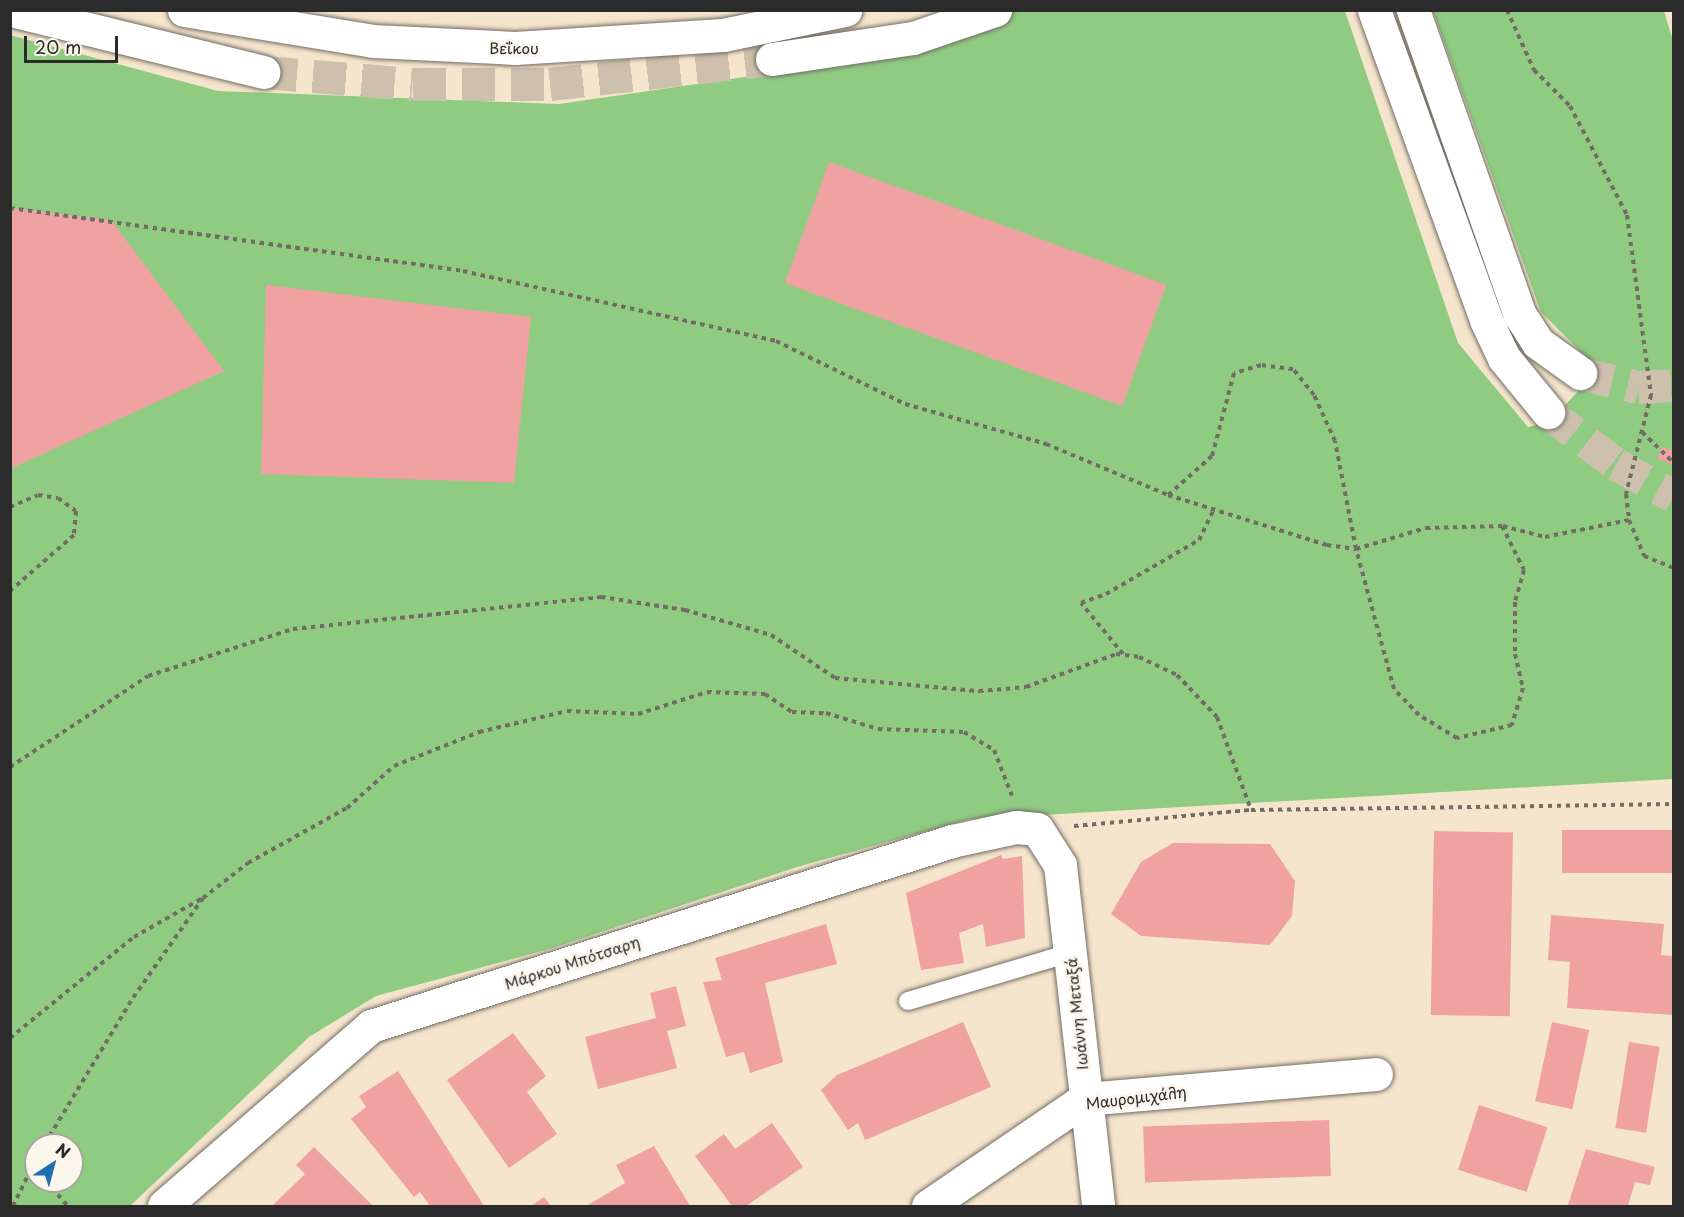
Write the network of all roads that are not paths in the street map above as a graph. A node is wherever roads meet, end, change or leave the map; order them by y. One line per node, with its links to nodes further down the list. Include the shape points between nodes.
1 (11, 10): 8 (main road)
2 (184, 10): 3 (main road, Βεΐκου, via 291,30 446,48 584,47 723,35)
3 (845, 10)
4 (995, 10): 7 (main road, via 913,38)
5 (1374, 10): 10 (main road, via 1486,320 1504,358)
6 (1413, 10): 9 (main road, via 1520,315 1538,344)
7 (772, 59)
8 (264, 72)
9 (1580, 373)
10 (1548, 412)
11 (1027, 828): 12 (main road, Ιωάννη Μεταξά, via 1060,865); 16 (main road, Μάρκου Μπότσαρη, via 952,842 371,1026)
12 (1070, 953): 13 (lane); 15 (main road, Ιωάννη Μεταξά)
13 (908, 1001)
14 (1377, 1074): 15 (main road, Μαυρομιχάλη)
15 (1085, 1099): 17 (main road, Μαυρομιχάλη); 18 (main road, Ιωάννη Μεταξά)
16 (164, 1206)
17 (928, 1206)
18 (1098, 1206)

